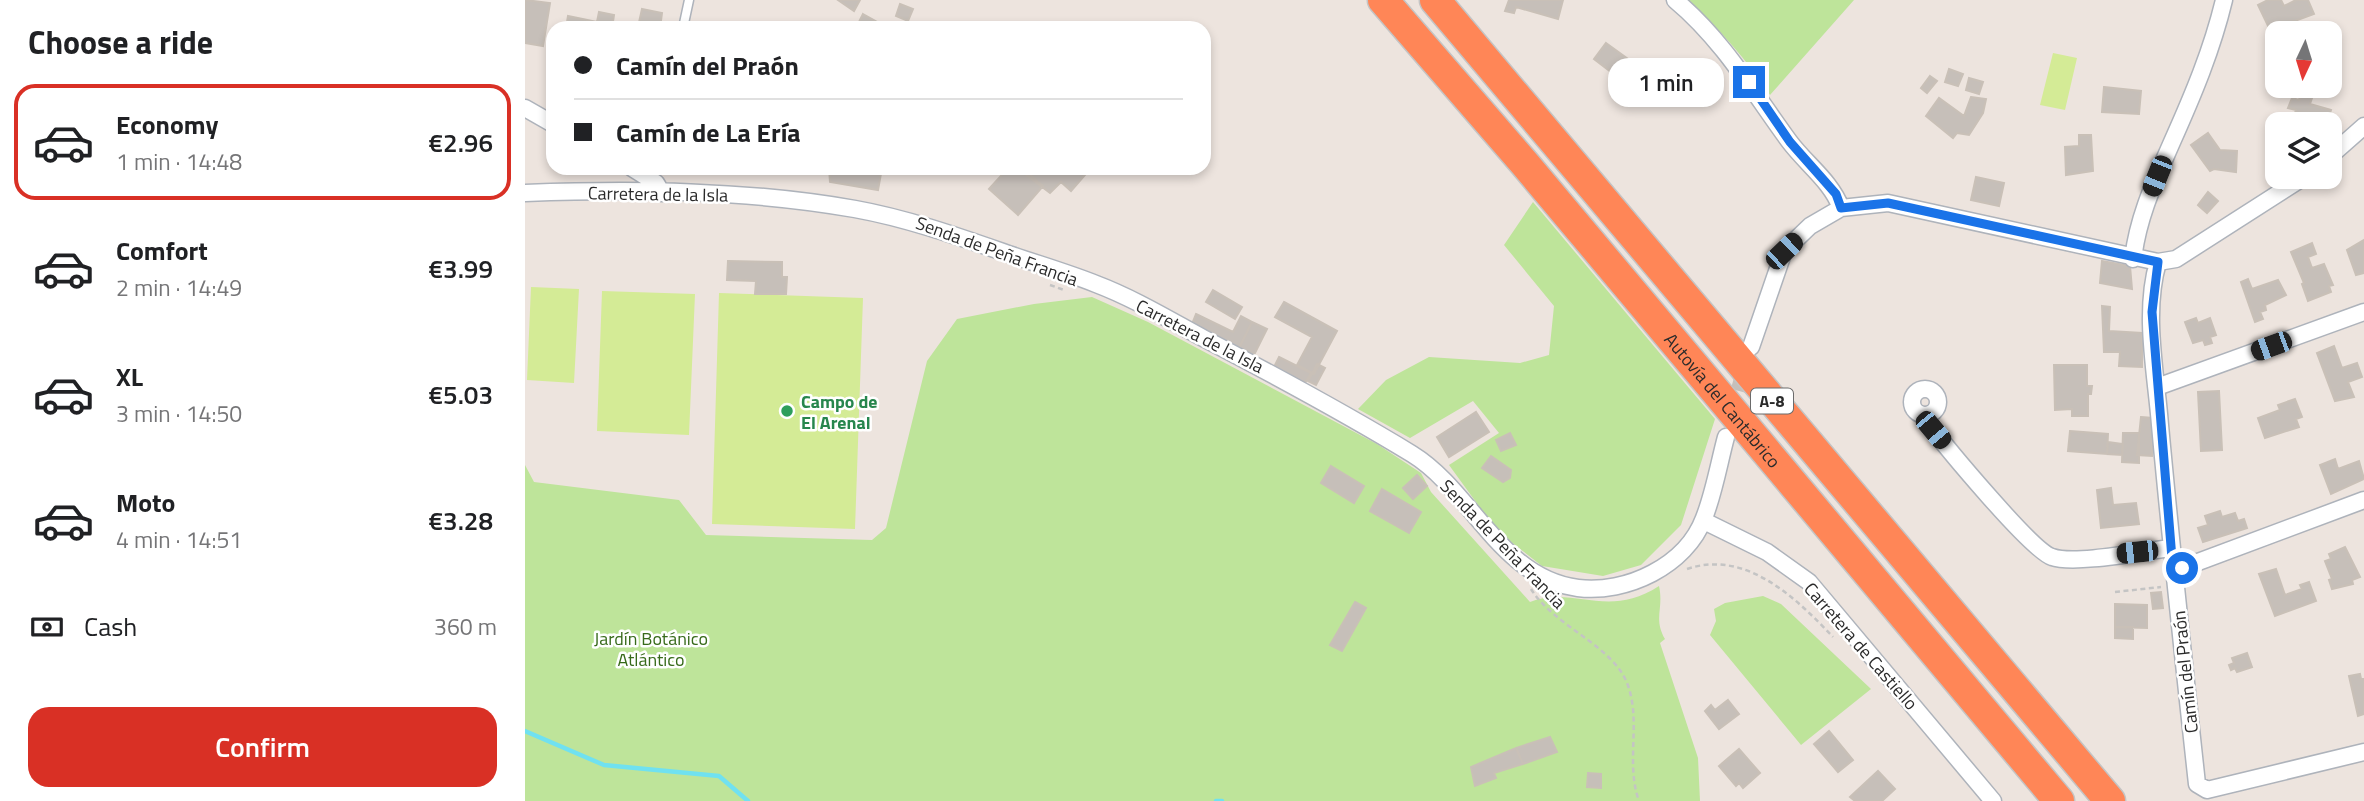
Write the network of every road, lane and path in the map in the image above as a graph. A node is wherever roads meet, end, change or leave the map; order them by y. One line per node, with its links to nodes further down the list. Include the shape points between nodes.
1 (689, 0): 6 (lane)
2 (1383, 0): 37 (highway, Autovía del Cantábrico / A-8)
3 (1435, 0): 26 (highway, A-8)
4 (1675, 0): 15 (street, via 1749,82 1790,142 1836,194)
5 (2224, 0): 16 (street, via 2198,83 2137,226)
6 (684, 21)
7 (525, 108): 8 (street)
8 (546, 120)
9 (2364, 126): 10 (street)
10 (2342, 145)
11 (653, 175): 14 (street)
12 (2285, 189): 17 (street, via 2176,259)
13 (525, 193): 14 (street, Carretera de la Isla)
14 (662, 193): 27 (street, Carretera de la Isla, via 787,199 857,209 913,222 1098,285 1329,404 1426,463 1489,535 1536,573 1575,588 1612,589 1643,579 1681,552)
15 (1841, 208): 16 (street, via 1888,203); 21 (street, via 1810,226 1784,251)
16 (2133, 259): 17 (street)
17 (2158, 262): 22 (street, Camín del Praón, via 2152,312)
18 (1048, 285): 19 (path, Senda de Peña Francia)
19 (1071, 292)
20 (2364, 312): 22 (street)
21 (1751, 347)
22 (2157, 387): 28 (street, Camín del Praón)
23 (1925, 415): 28 (street, via 1959,462 2042,552 2065,559)
24 (1726, 437): 27 (street, Carretera de la Isla)
25 (2364, 500): 30 (street)
26 (1869, 516): 38 (highway, A-8); 39 (highway, via 1956,601)
27 (1704, 521): 36 (street, Carretera de Castiello, via 1767,552 1809,582)
28 (2171, 548): 30 (street, Camín del Praón)
29 (1678, 572): 33 (path, via 1716,564 1735,565 1757,574 1801,604)
30 (2174, 578): 32 (path); 34 (street, Camín del Praón, via 2197,784 2207,790)
31 (1541, 588): 35 (path, Senda de Peña Francia, via 1530,586 1541,604 1611,661 1627,682 1633,715 1633,784)
32 (2115, 592)
33 (1837, 641)
34 (2364, 752)
35 (1639, 801)
36 (1993, 801)
37 (2059, 801)
38 (2110, 801)
39 (2131, 801)

